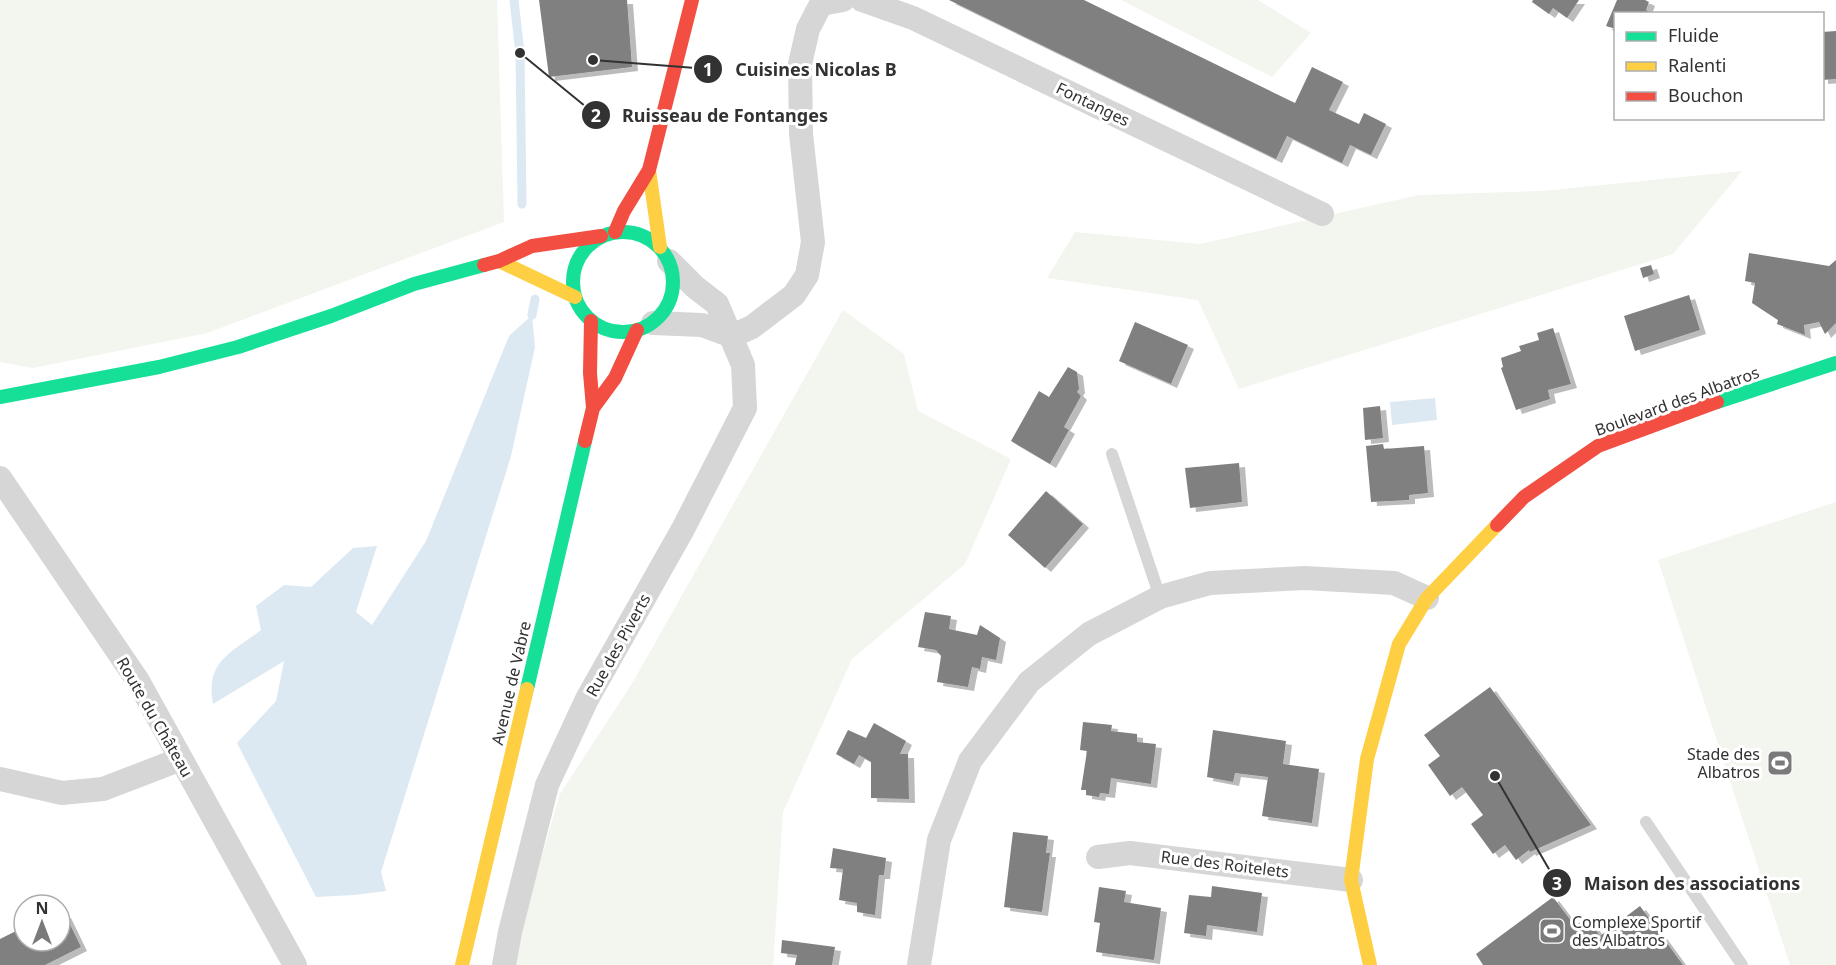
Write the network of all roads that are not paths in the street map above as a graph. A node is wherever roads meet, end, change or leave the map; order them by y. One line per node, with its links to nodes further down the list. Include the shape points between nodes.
1 (692, 0): 4 (street)
2 (843, 0): 13 (street, via 821,4 808,29 800,64 801,134 813,242 807,275 794,295 752,327)
3 (862, 0): 5 (street, Fontanges, via 913,18)
4 (649, 170): 6 (street); 8 (street)
5 (1322, 214)
6 (615, 232): 7 (street); 8 (street, via 646,237)
7 (601, 236): 9 (street, via 532,246); 10 (street, via 589,244 574,269)
8 (664, 254): 12 (street, via 674,278 672,295 665,310); 13 (street, Rue des Piverts, via 717,304)
9 (499, 261): 10 (street); 15 (street, via 414,284 238,347 159,367)
10 (575, 297): 11 (street)
11 (591, 321): 12 (street, via 621,332); 16 (street, Avenue de Vabre)
12 (645, 327): 13 (street, via 702,325); 16 (street, Avenue de Vabre)
13 (732, 336): 28 (street, Rue des Piverts, via 743,365 746,408 587,699 547,785)
14 (1836, 363): 20 (street, Boulevard des Albatros, via 1598,446 1524,496)
15 (0, 397)
16 (593, 408): 27 (street, Avenue de Vabre)
17 (1112, 454): 19 (lane)
18 (0, 478): 21 (street, Route du Château, via 138,681)
19 (1160, 597): 20 (street, via 1210,583 1305,578 1394,583); 29 (street, via 1089,634 1029,682 970,761 939,840)
20 (1427, 598): 25 (street, Boulevard des Albatros, via 1400,644 1367,759)
21 (181, 759): 22 (street, via 103,789 62,793); 26 (street, Route du Château)
22 (0, 779)
23 (1646, 822): 31 (lane)
24 (1098, 857): 25 (street, Rue des Roitelets, via 1130,853)
25 (1351, 880): 30 (street, Boulevard des Albatros)
26 (295, 965)
27 (462, 965)
28 (504, 965)
29 (919, 965)
30 (1370, 965)
31 (1742, 965)

